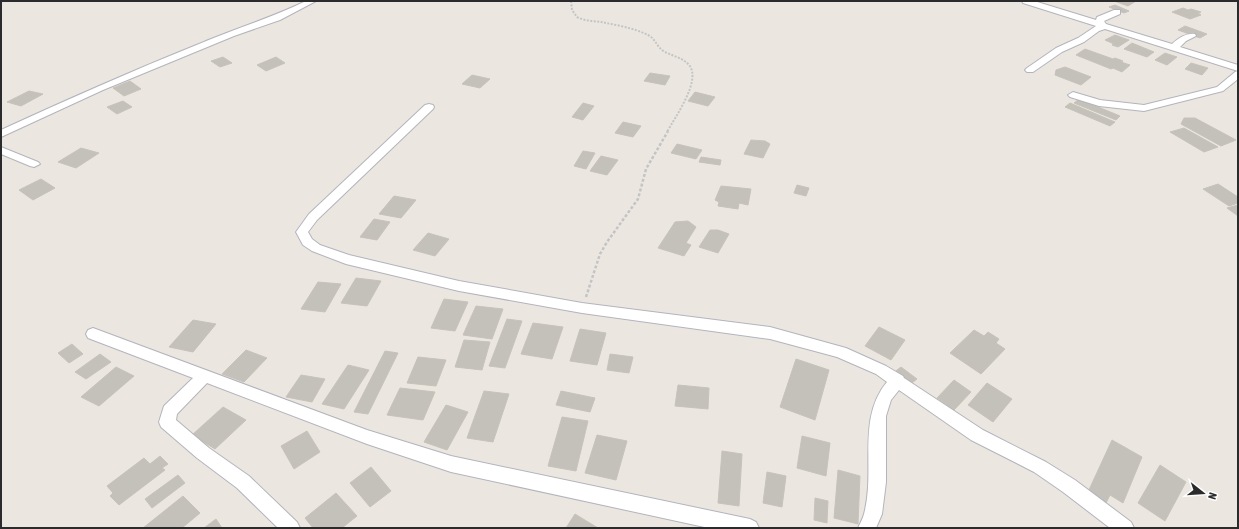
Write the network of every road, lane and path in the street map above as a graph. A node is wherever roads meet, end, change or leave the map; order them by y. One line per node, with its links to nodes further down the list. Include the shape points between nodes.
1 (571, 1): 16 (path, via 574,13 584,20 652,37 662,49 682,60 693,75 675,119 645,169 639,198 610,237 596,262)
2 (1026, 1): 5 (street)
3 (308, 2): 13 (street, via 277,18 231,34 100,88)
4 (1117, 12): 5 (street, via 1100,20)
5 (1104, 26): 7 (street); 9 (street, via 1096,28 1081,40 1059,50)
6 (1192, 36): 7 (street, via 1183,39)
7 (1173, 48): 8 (street)
8 (1238, 68)
9 (1030, 70)
10 (1238, 74): 11 (street, via 1220,90 1144,108 1099,103)
11 (1073, 96)
12 (429, 107): 16 (street, via 313,217 302,232 307,242 346,259 451,284)
13 (1, 134)
14 (1, 150): 15 (street)
15 (34, 164)
16 (582, 308): 19 (street, via 770,333 841,352 867,362)
17 (93, 334): 18 (street)
18 (204, 376): 20 (street, via 170,411 167,422 203,453 243,482); 21 (street, via 367,437 451,464)
19 (898, 380): 22 (street, via 884,397 878,416 875,501); 23 (street, via 977,435 1040,467)
20 (291, 528)
21 (750, 528)
22 (867, 528)
23 (1125, 528)

